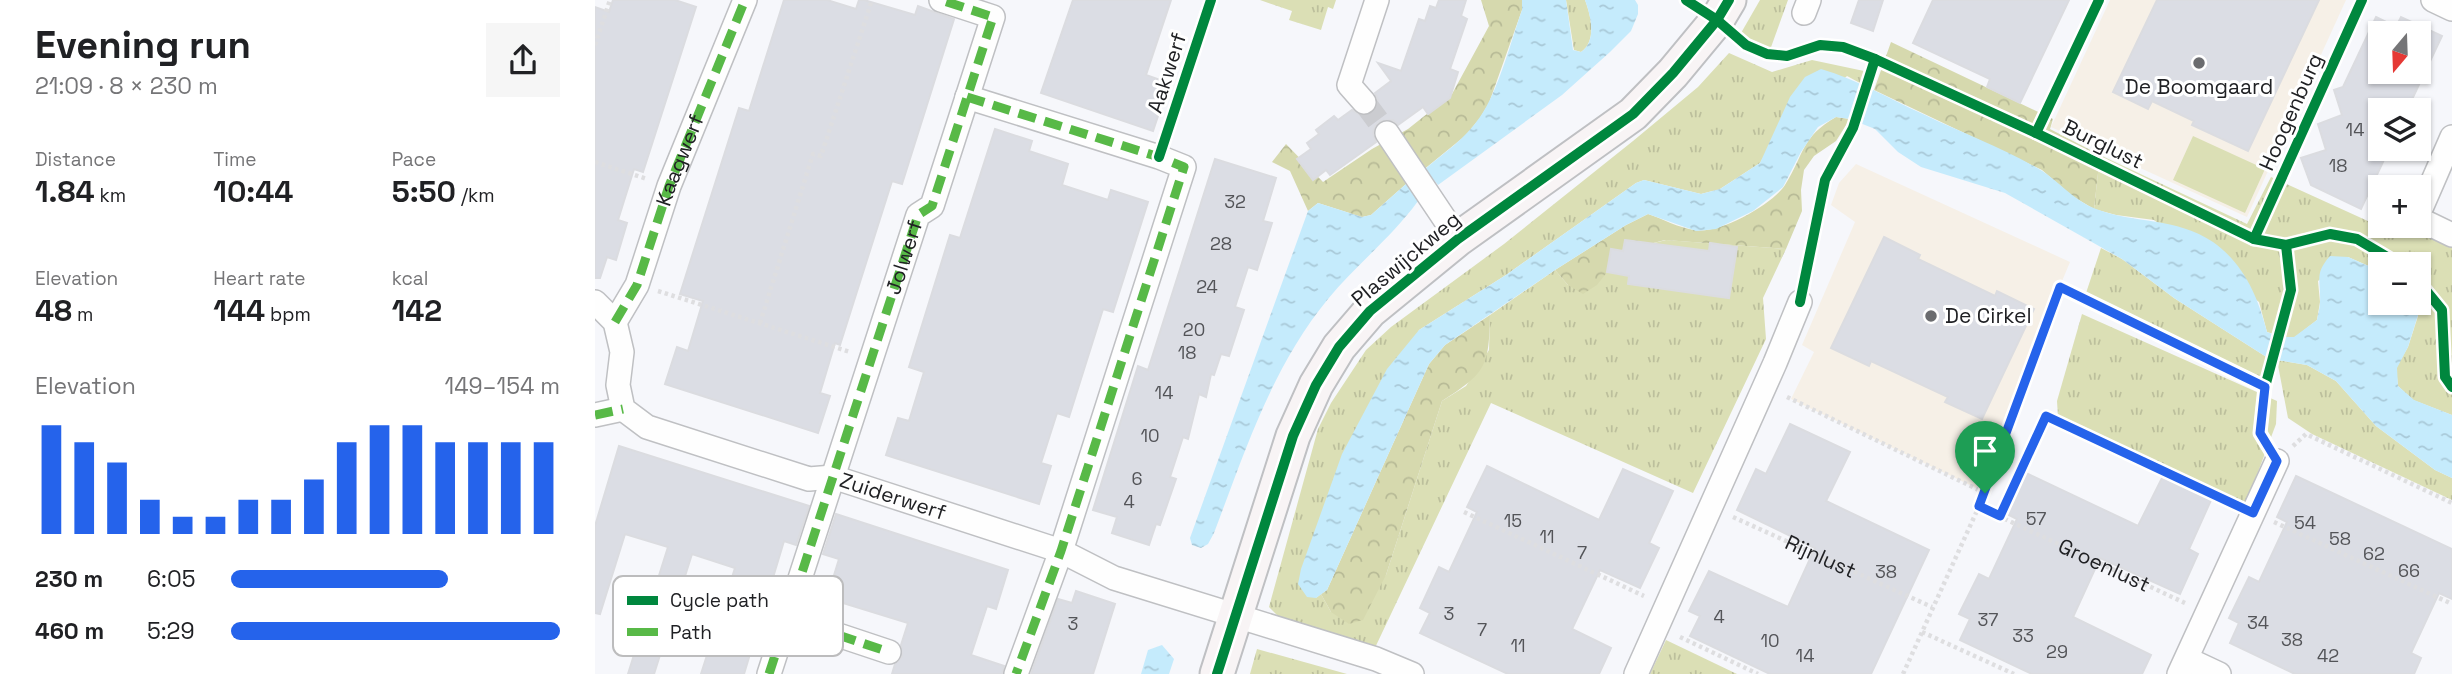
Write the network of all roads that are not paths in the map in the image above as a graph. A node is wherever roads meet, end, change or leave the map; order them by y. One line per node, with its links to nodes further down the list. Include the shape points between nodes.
1 (745, 0): 17 (street, Kaagwerf, via 669,186 637,285)
2 (941, 0): 7 (street, Jolwerf, via 993,17)
3 (1377, 0): 8 (street, via 1349,85)
4 (1729, 0): 14 (street, Plaswijckweg, via 1673,74 1633,114)
5 (2433, 0): 6 (street)
6 (2452, 9)
7 (967, 97): 21 (street, Jolwerf, via 932,206 918,215); 22 (street, via 1184,167)
8 (1364, 102)
9 (1387, 132): 14 (street)
10 (2452, 137): 11 (street)
11 (2431, 185)
12 (2431, 225): 13 (street)
13 (2452, 235)
14 (1458, 239): 24 (street, Plaswijckweg, via 1370,311 1339,347 1316,385 1278,478)
15 (595, 302): 17 (street)
16 (1800, 302): 33 (street)
17 (615, 322): 18 (street, via 622,352 618,385)
18 (623, 409): 19 (street); 21 (street, Zuiderwerf, via 646,428 809,480)
19 (595, 415)
20 (2277, 461): 28 (street)
21 (833, 477): 22 (street, Zuiderwerf); 23 (street, Jolwerf)
22 (1061, 551): 24 (street, Zuiderwerf, via 1114,578); 30 (street)
23 (801, 576)
24 (1237, 615): 31 (street, Plaswijckweg); 32 (street, Zuiderwerf)
25 (843, 637): 26 (street)
26 (889, 652)
27 (775, 656): 29 (street, Jolwerf)
28 (2183, 667): 34 (street)
29 (769, 674)
30 (1016, 674)
31 (1217, 674)
32 (1412, 674)
33 (1636, 674)
34 (2219, 674)

